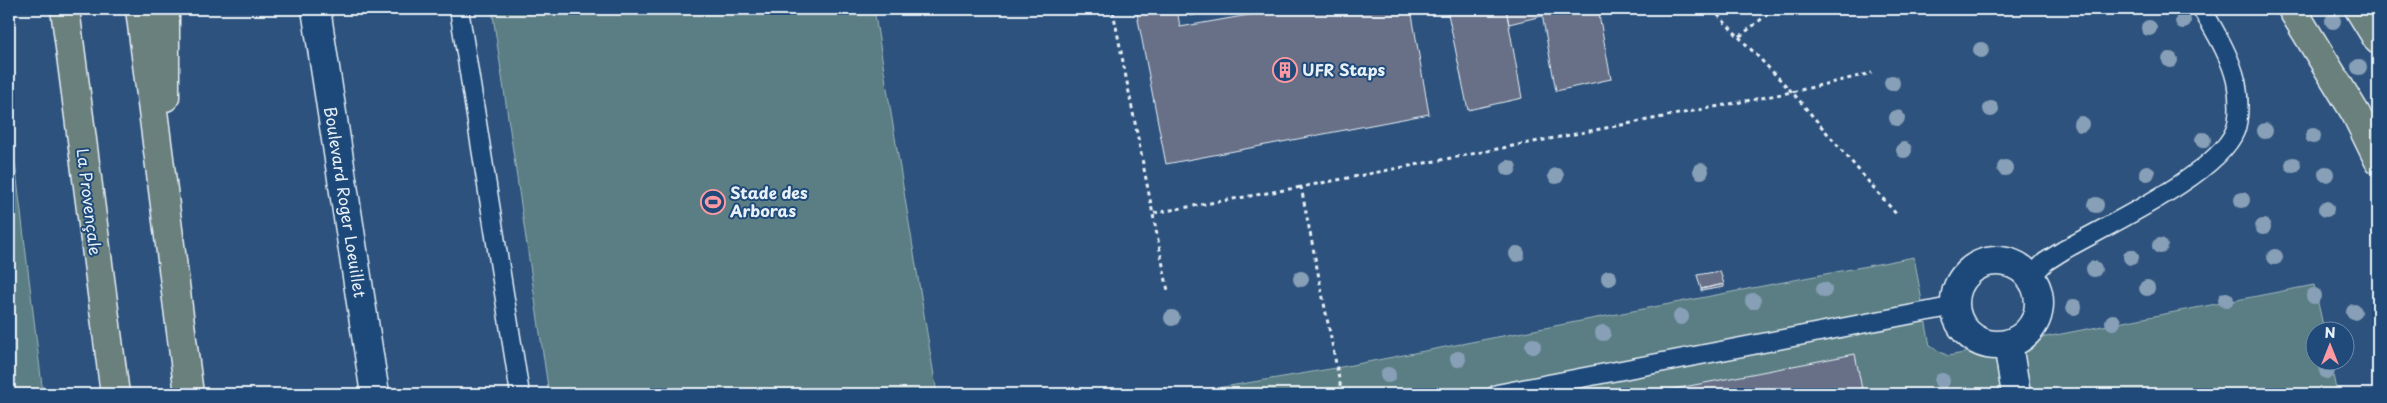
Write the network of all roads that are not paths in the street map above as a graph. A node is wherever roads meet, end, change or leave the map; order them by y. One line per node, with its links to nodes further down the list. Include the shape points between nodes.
1 (65, 9): 16 (main road, La Provençale)
2 (140, 9): 11 (main road)
3 (165, 9): 11 (main road)
4 (316, 9): 18 (street, Boulevard Roger Loeuillet)
5 (459, 9): 19 (lane)
6 (2202, 9): 12 (lane, via 2226,52 2236,82 2235,131 2216,156 2194,176 2064,250 2045,262)
7 (2292, 9): 10 (main road, via 2356,114)
8 (2359, 9): 9 (main road)
9 (2378, 40)
10 (2378, 159)
11 (165, 206): 17 (main road)
12 (2031, 277): 13 (street, via 2019,266 2004,261 1988,262 1973,268 1962,279); 14 (street, via 2039,296 2038,317 2020,339)
13 (1955, 306): 14 (street, via 1963,329 1972,337 1983,343); 15 (lane)
14 (2008, 344): 21 (street)
15 (1521, 392): 20 (lane)
16 (115, 394)
17 (189, 394)
18 (375, 394)
19 (520, 394)
20 (1497, 394)
21 (2016, 394)

